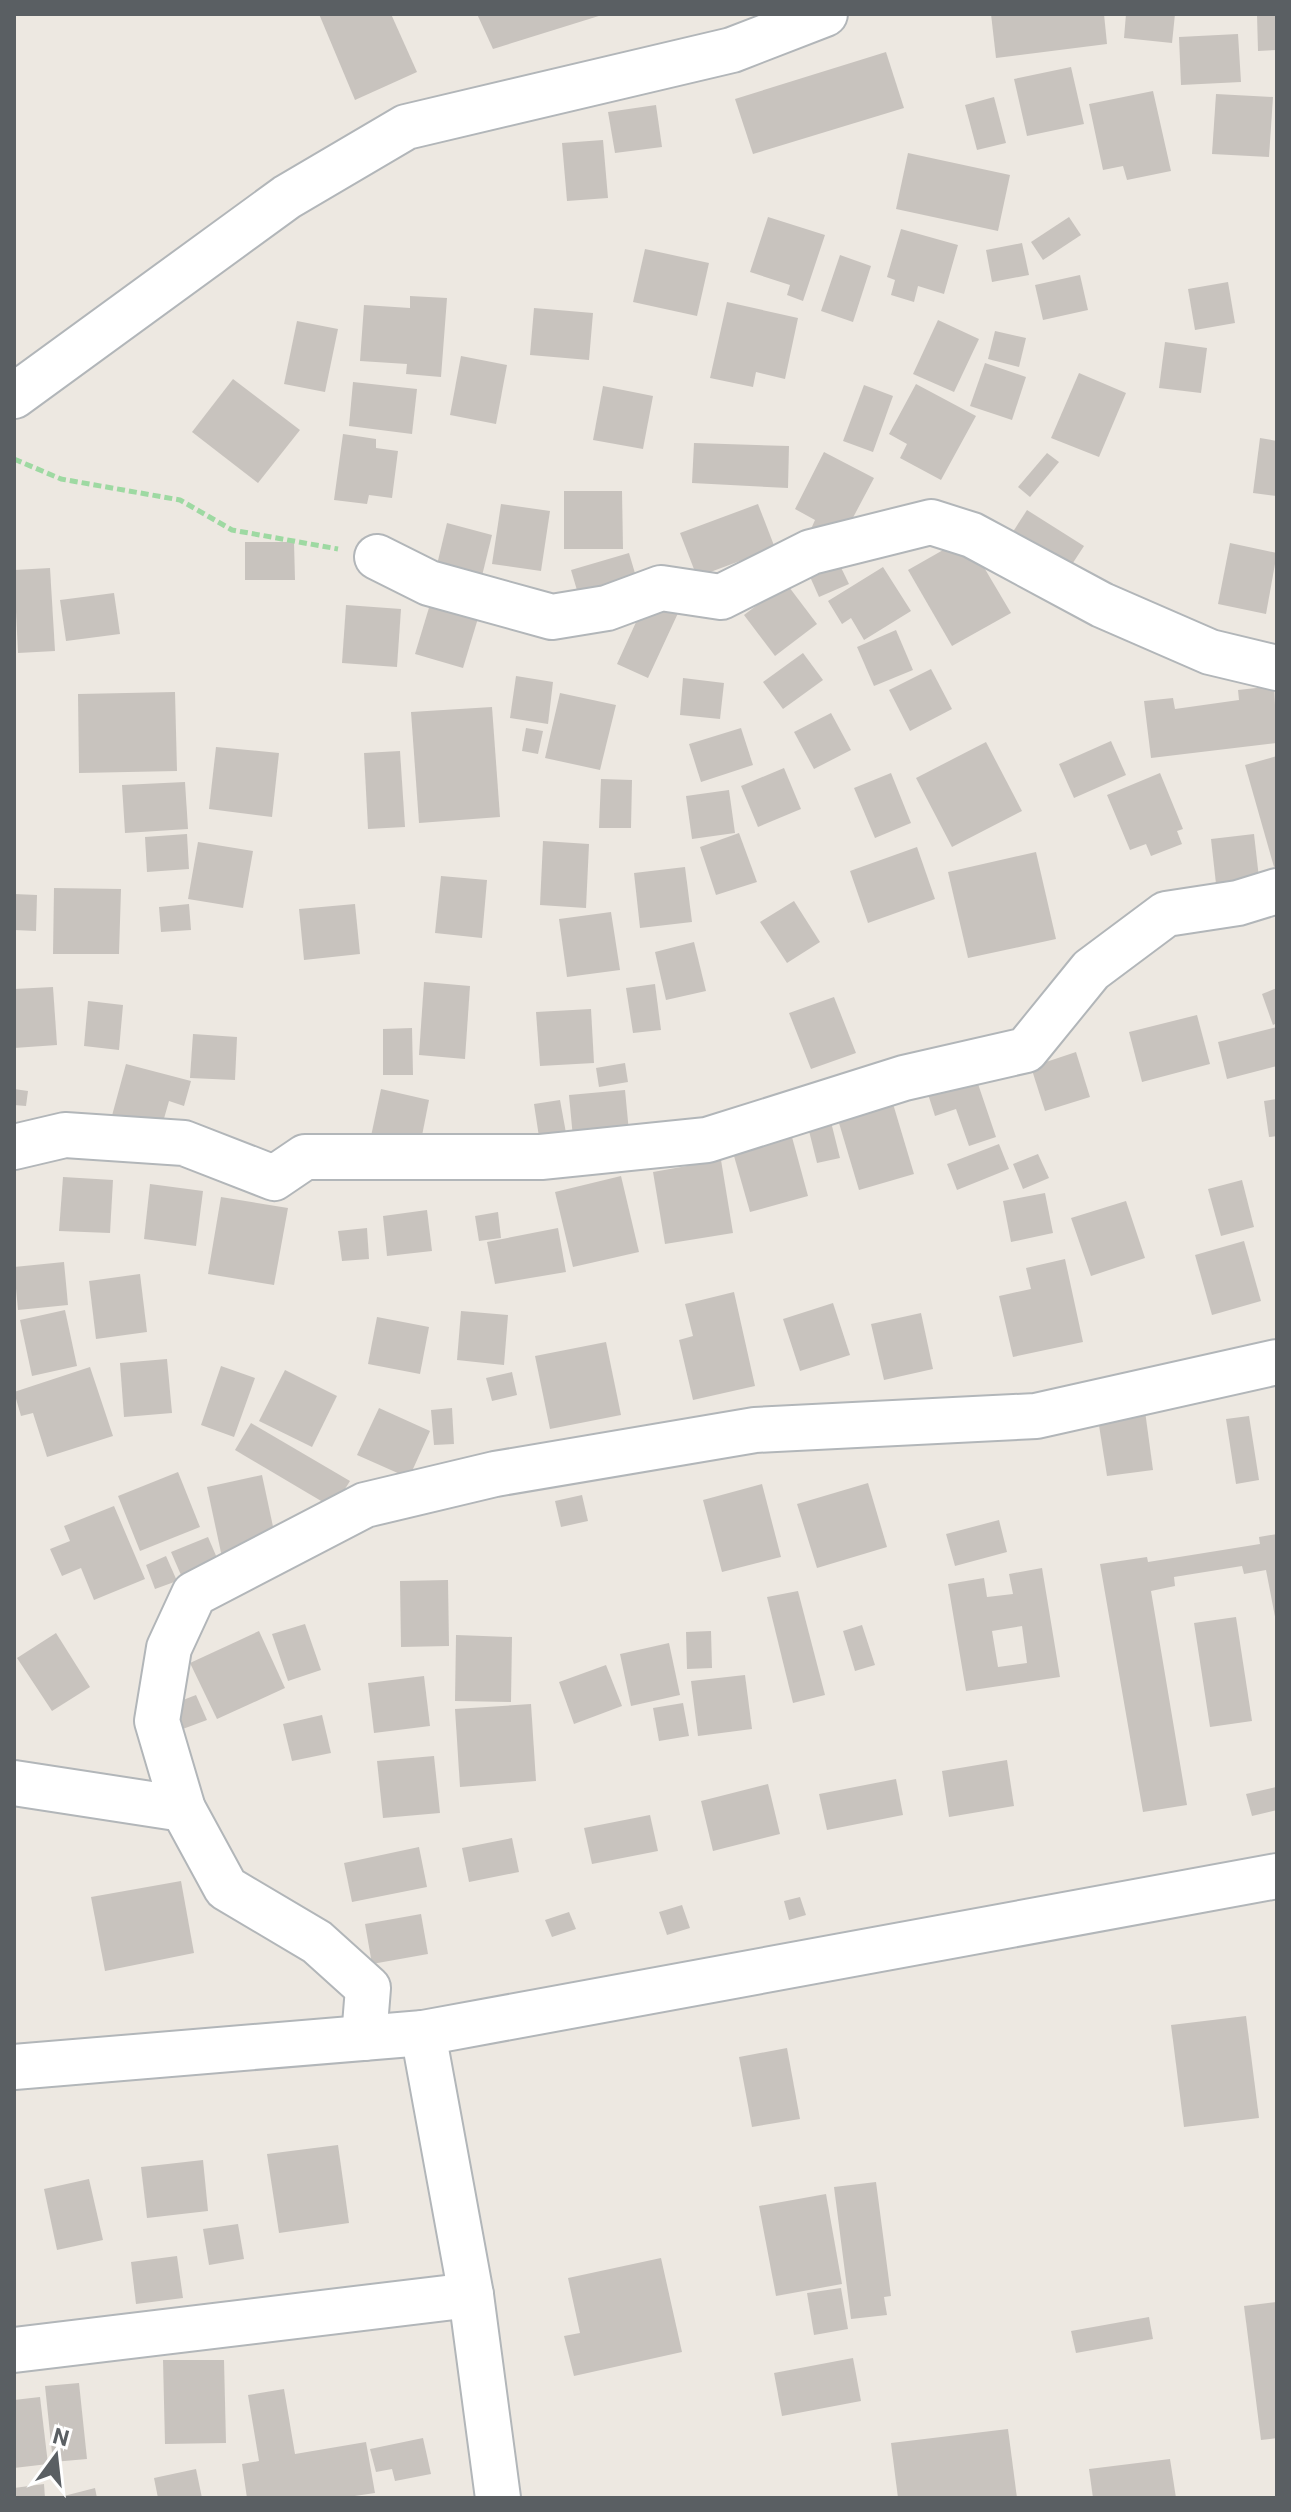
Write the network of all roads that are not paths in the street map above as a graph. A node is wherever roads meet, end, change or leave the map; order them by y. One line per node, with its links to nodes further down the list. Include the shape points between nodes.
1 (825, 14): 2 (street, via 732,50 406,127 287,197)
2 (14, 396)
3 (377, 557): 4 (street, via 429,583 552,617 607,608 661,588 721,597 811,552 931,522 972,535 1102,605 1210,652)
4 (1277, 668)
5 (1277, 891): 6 (street, via 1166,914 1091,970 1026,1050 904,1078 707,1140 541,1157 305,1157 274,1178 184,1143 65,1135)
6 (14, 1147)
7 (1277, 1362): 9 (street, via 1036,1416 755,1430 495,1474 365,1505 194,1594 169,1648 157,1721)
8 (14, 1783): 9 (street)
9 (183, 1809): 12 (street, via 226,1888 317,1942 368,1988)
10 (1277, 1876): 11 (street)
11 (423, 2033): 12 (street); 14 (street)
12 (364, 2038): 13 (street)
13 (14, 2067)
14 (471, 2295): 15 (street); 16 (street)
15 (14, 2350)
16 (498, 2498)

